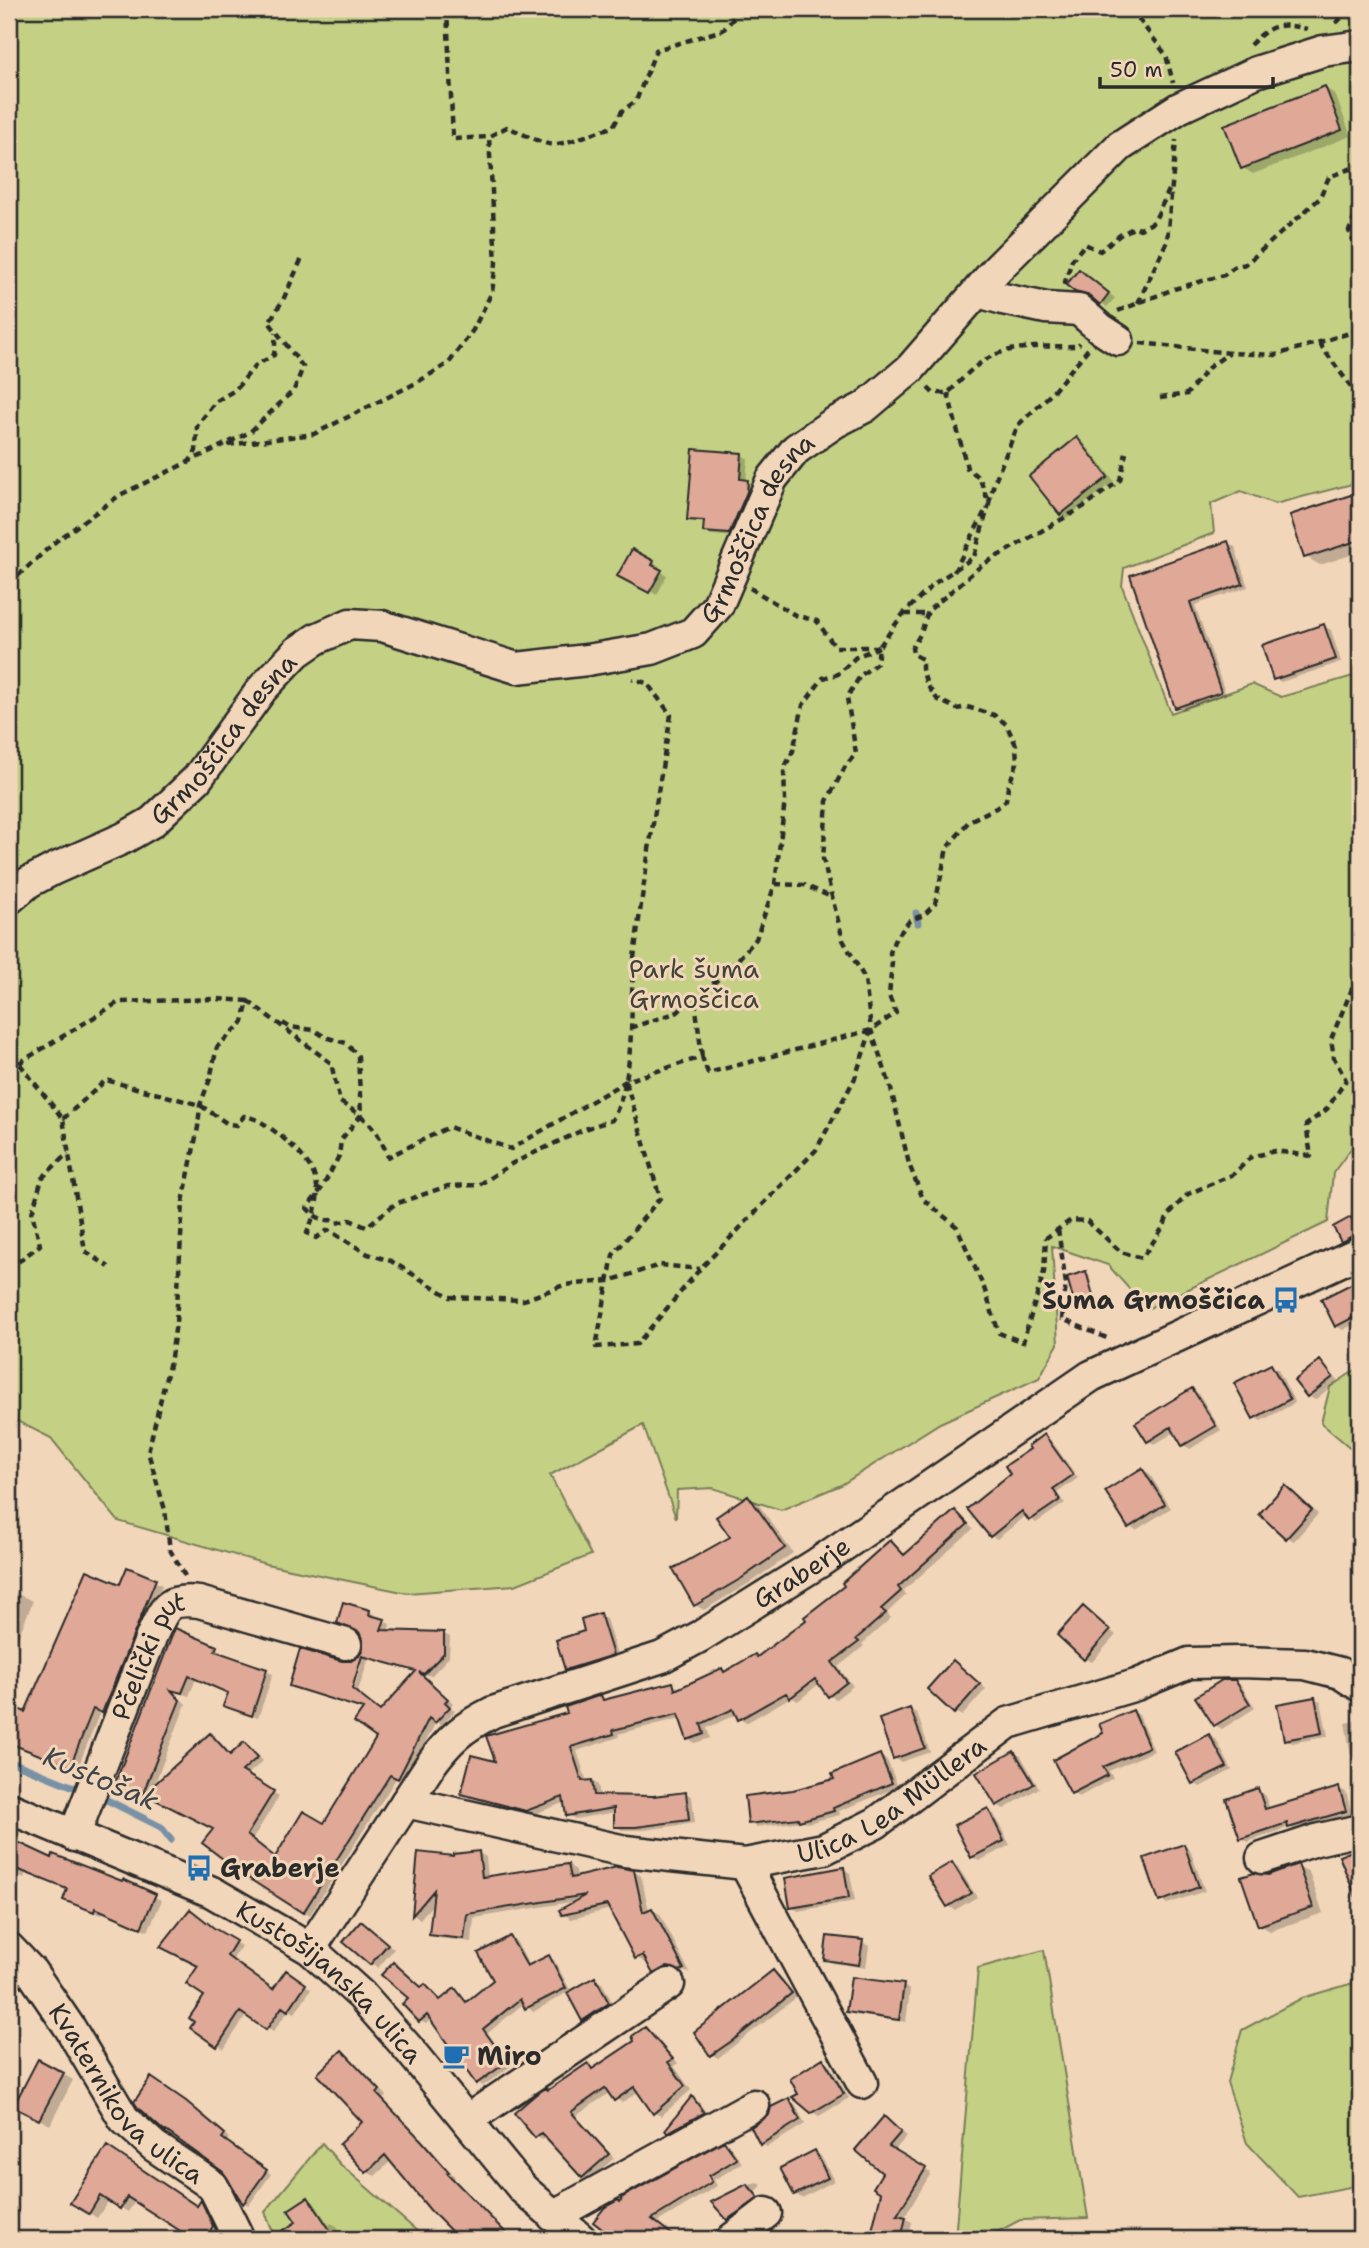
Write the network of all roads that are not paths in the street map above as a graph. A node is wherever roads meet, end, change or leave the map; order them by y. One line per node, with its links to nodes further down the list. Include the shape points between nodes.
1 (1360, 46): 2 (street, Grmoščica desna, via 1302,56 1179,108 1120,146)
2 (978, 292): 3 (street, via 1079,310); 4 (street, Grmoščica desna, via 895,382 865,407 796,449 772,479 718,605 693,633 652,649 517,668 382,626 349,624 297,652 262,689 197,779 152,822 42,875)
3 (1110, 328)
4 (9, 899)
5 (1360, 1252): 8 (street, Graberje, via 1091,1376 818,1563 662,1657 493,1712 468,1725 448,1741)
6 (346, 1644): 11 (street, Pčelički put, via 199,1602 181,1600 165,1608)
7 (1360, 1686): 13 (street, Ulica Lea Müllera, via 1340,1672 1305,1664 1189,1663 1136,1685 1008,1723 876,1823 824,1849)
8 (406, 1802): 13 (street, Ulica Lea Müllera, via 625,1850); 15 (street, Graberje)
9 (9, 1808): 11 (street, Kustošijanska ulica)
10 (1360, 1830): 12 (street)
11 (74, 1836): 15 (street, Kustošijanska ulica, via 212,1892)
12 (1262, 1858)
13 (745, 1864): 17 (street)
14 (9, 1948): 22 (street, Kvaternikova ulica, via 31,1971 70,2028 124,2119 154,2146 213,2186)
15 (310, 1949): 19 (street, Kustošijanska ulica, via 361,1994)
16 (669, 1984): 19 (street)
17 (862, 2083)
18 (754, 2105): 21 (street)
19 (467, 2120): 21 (street, Kustošijanska ulica, via 523,2189)
20 (766, 2213): 24 (street)
21 (553, 2216): 23 (street, Kustošijanska ulica)
22 (239, 2239)
23 (581, 2239)
24 (732, 2239)

